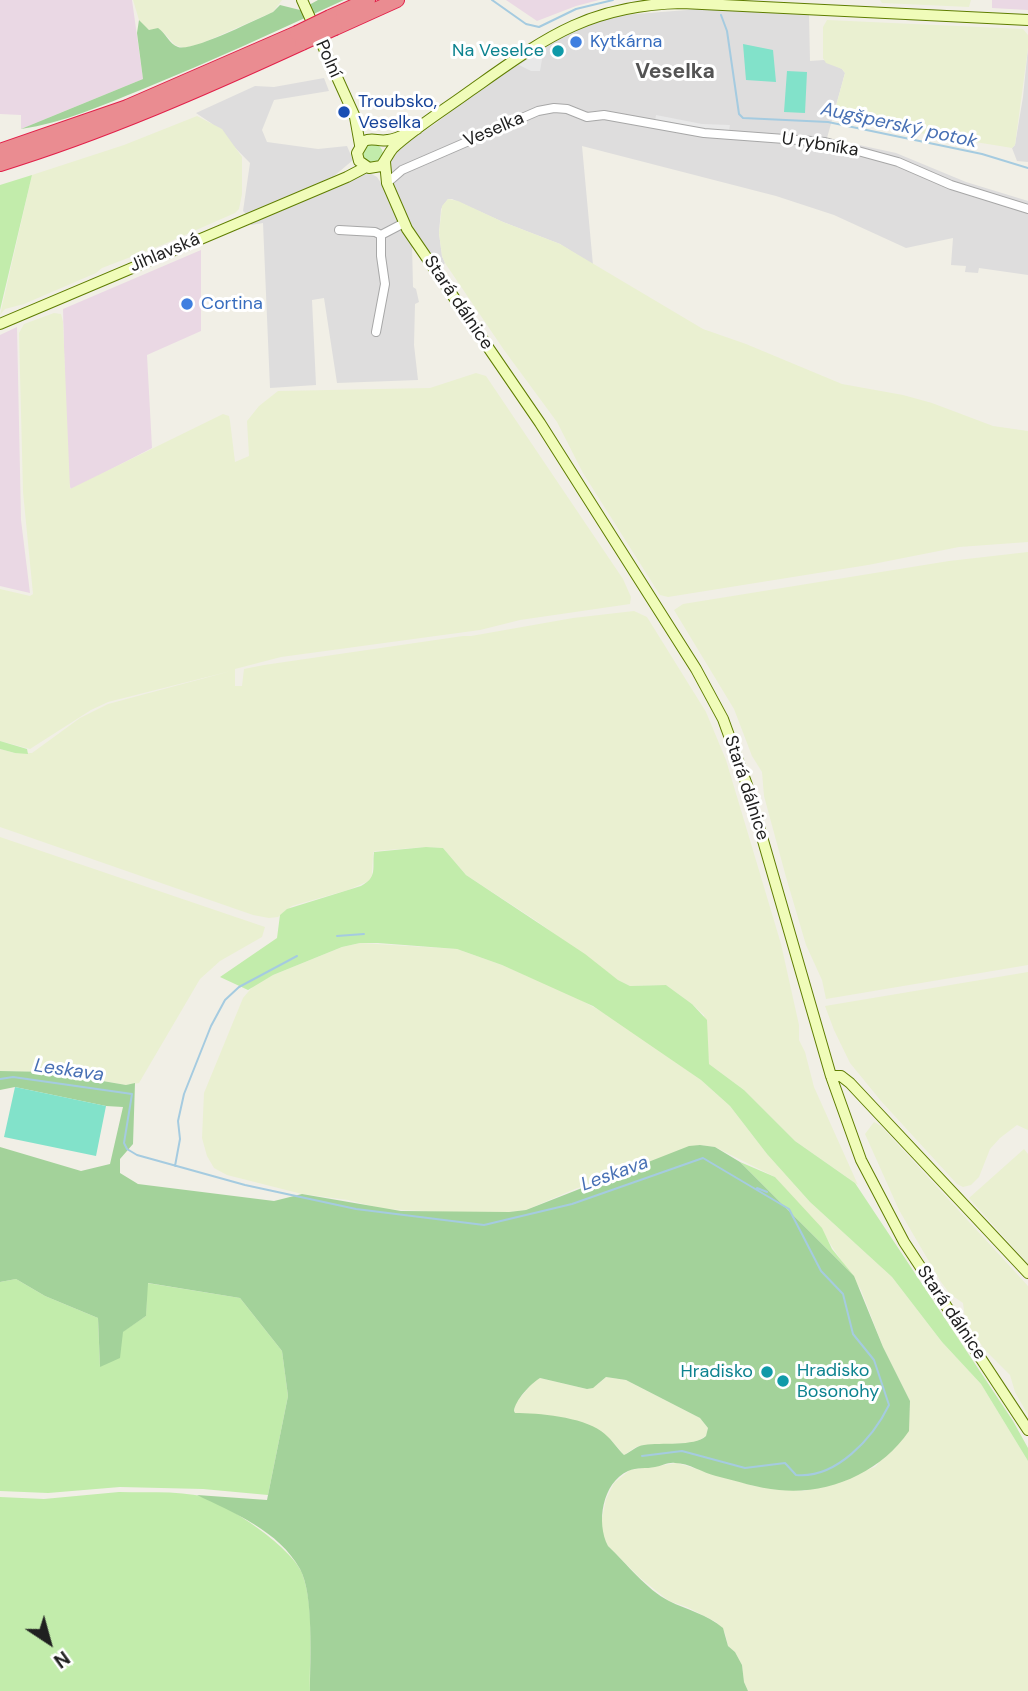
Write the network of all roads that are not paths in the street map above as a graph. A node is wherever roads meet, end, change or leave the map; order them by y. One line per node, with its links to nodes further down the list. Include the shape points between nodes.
1 (302, 0): 8 (main road, Polní)
2 (368, 0): 5 (highway)
3 (397, 0): 5 (highway)
4 (1028, 20): 9 (main road, Jihlavská, via 682,3 633,6 586,20 541,41)
5 (333, 23): 6 (highway, bridge)
6 (300, 38): 12 (highway, via 127,107); 15 (highway, via 132,117)
7 (609, 116): 18 (street, Veselka, via 587,117 554,108 538,111 402,170); 19 (street, U rybníka, via 704,133 825,142 898,162)
8 (355, 117): 10 (main road, Polní); 11 (main road, Polní)
9 (417, 129): 10 (main road, Jihlavská); 14 (main road, Jihlavská)
10 (377, 140): 11 (main road, Jihlavská); 14 (main road, via 386,147)
11 (360, 145): 13 (main road)
12 (0, 151)
13 (358, 157): 16 (main road); 17 (main road, Jihlavská)
14 (386, 159): 16 (main road, Jihlavská); 18 (main road, Stará dálnice)
15 (0, 163)
16 (369, 168): 17 (main road, Jihlavská); 18 (main road, Stará dálnice)
17 (331, 183): 23 (main road, Jihlavská)
18 (387, 183): 20 (main road, Stará dálnice)
19 (1026, 209)
20 (404, 223): 22 (street); 25 (main road, Stará dálnice, via 540,423 723,719 747,785)
21 (339, 230): 22 (street)
22 (381, 235): 24 (street, via 385,284)
23 (0, 324)
24 (376, 331)
25 (831, 1076): 26 (main road, via 839,1075 850,1083); 27 (main road, Stará dálnice, via 862,1160 895,1227)
26 (1028, 1273)
27 (1028, 1430)

